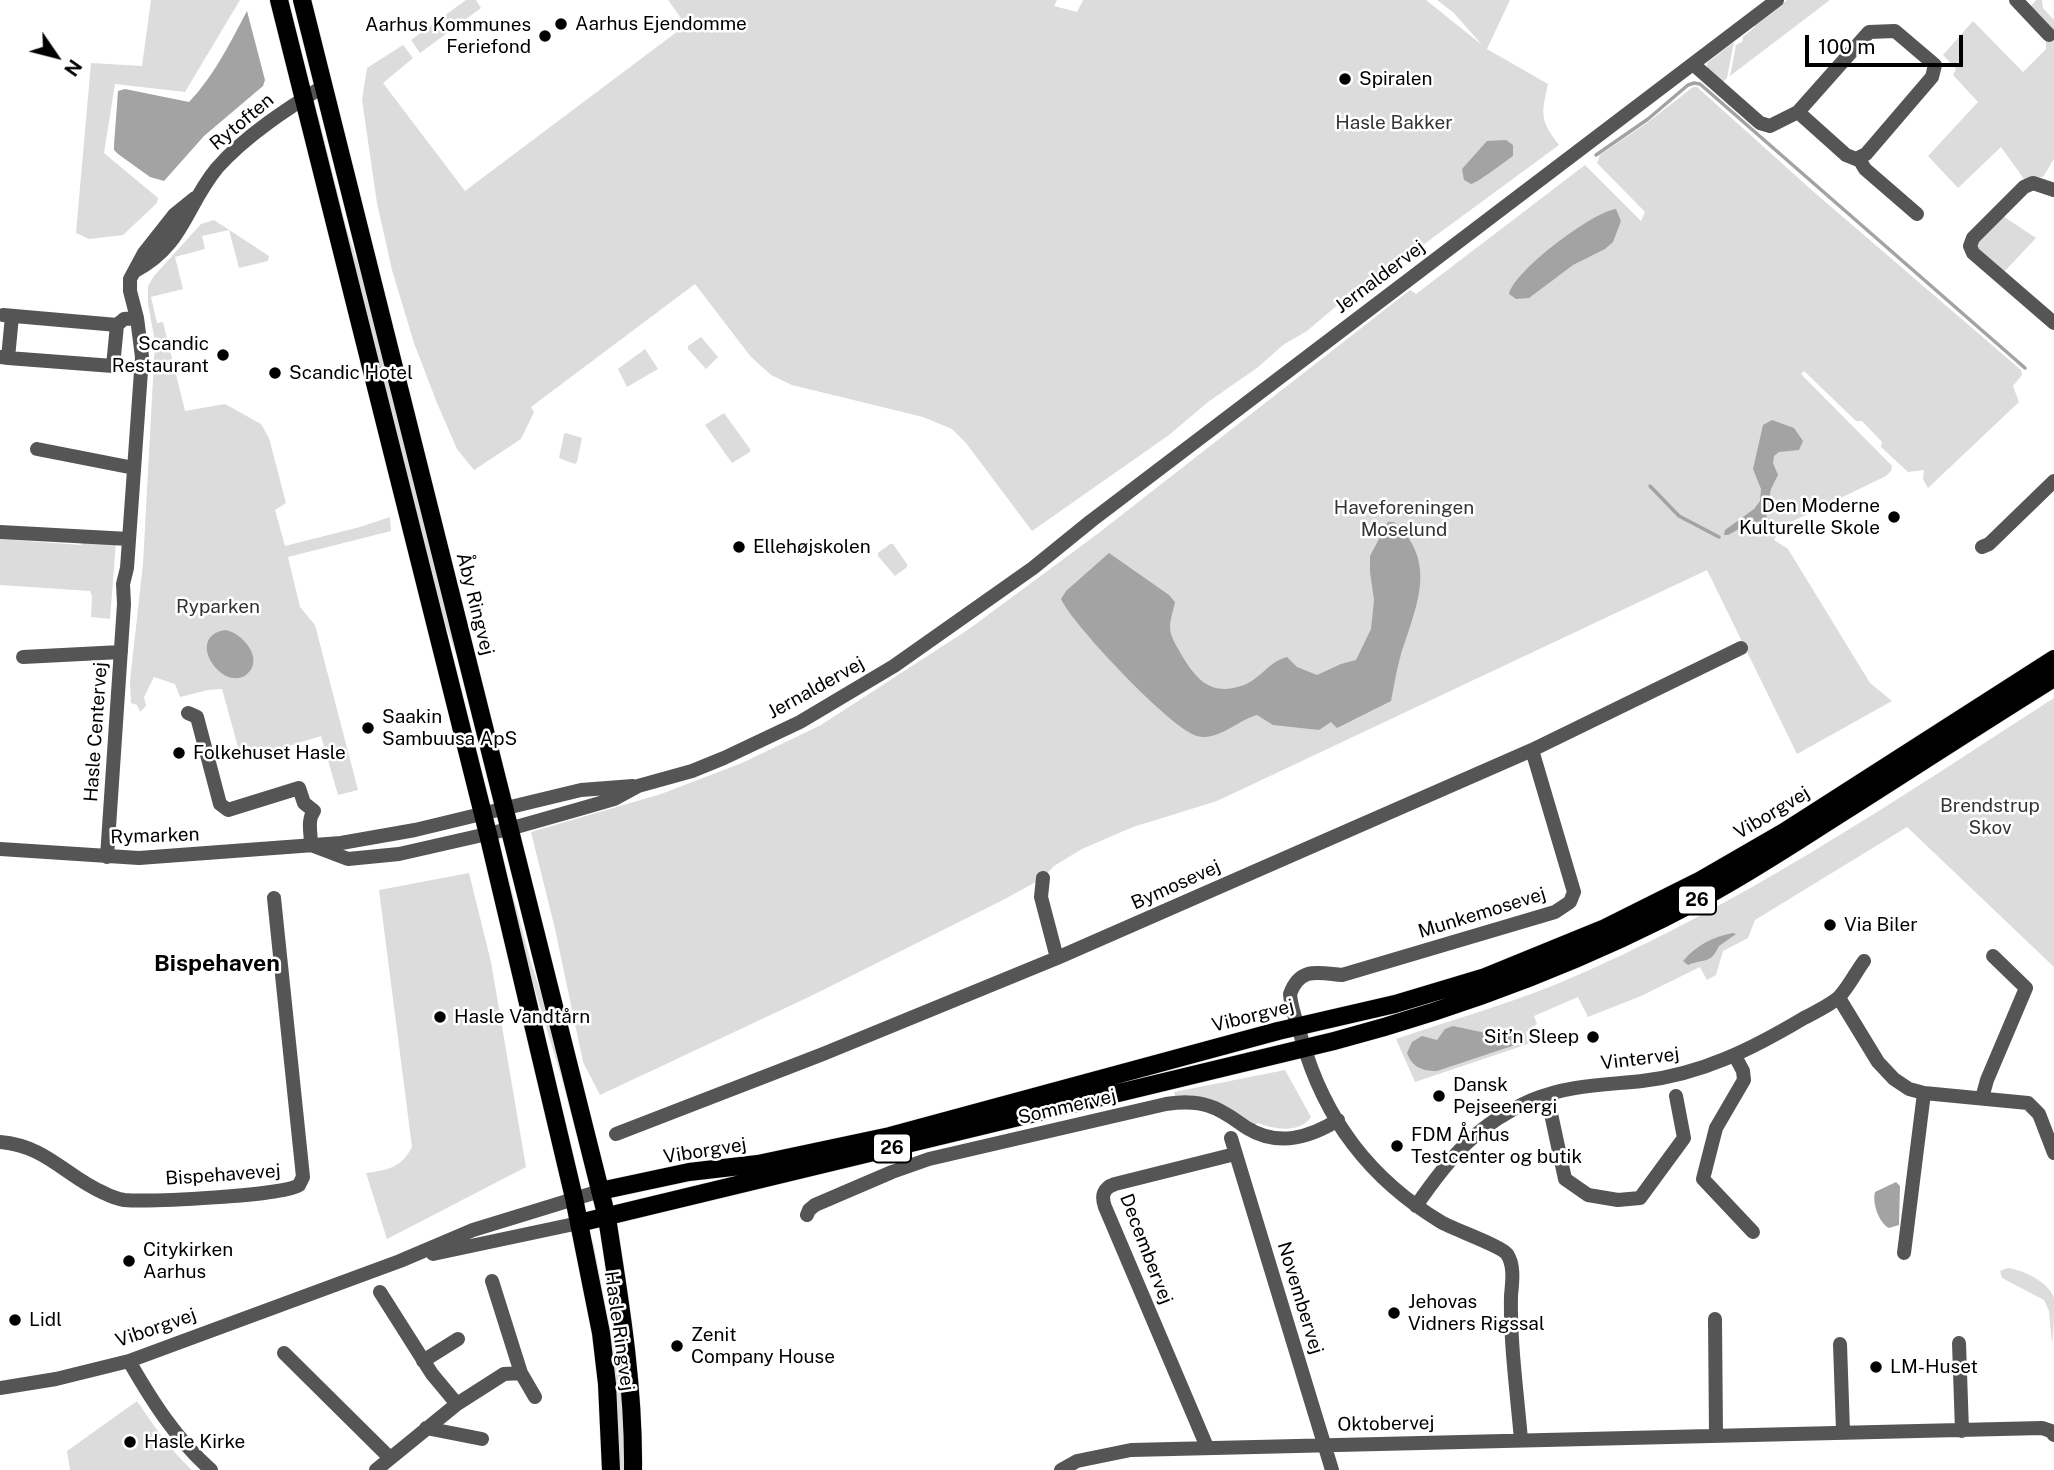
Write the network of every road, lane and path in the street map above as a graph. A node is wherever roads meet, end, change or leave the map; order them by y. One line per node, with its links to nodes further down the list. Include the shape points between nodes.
1 (279, 0): 8 (main road)
2 (302, 0): 7 (main road, Åby Ringvej)
3 (1777, 0): 6 (street, Jernaldervej)
4 (2022, 2): 5 (street)
5 (2049, 35)
6 (1693, 64): 9 (street, via 1763,125); 31 (street, Jernaldervej, via 1091,521 1042,550 996,592 913,653 800,722 703,767)
7 (324, 86): 8 (street, Rytoften); 32 (main road, Åby Ringvej)
8 (304, 98): 13 (street, Rytoften, via 220,164 168,246); 33 (main road)
9 (1798, 112): 10 (street, via 1846,155); 10 (street, via 1866,33 1897,32 1933,62 1934,73)
10 (1859, 159): 12 (street)
11 (2054, 190): 15 (street, via 2033,183 2024,187 1970,247)
12 (1917, 214)
13 (135, 271): 14 (street, Hasle Centervej, via 130,291)
14 (137, 318): 16 (street); 19 (street, Hasle Centervej, via 142,357)
15 (2054, 323)
16 (117, 325): 17 (street, via 113,366); 17 (street, via 7,316)
17 (4, 358)
18 (37, 449): 19 (street)
19 (134, 468): 22 (street, Hasle Centervej)
20 (2054, 481): 23 (street)
21 (0, 532): 22 (street)
22 (129, 539): 25 (street, Hasle Centervej)
23 (1982, 547)
24 (1741, 648): 30 (street, Bymosevej)
25 (121, 652): 26 (street, Hasle Centervej); 38 (street, Hasle Centervej)
26 (23, 657)
27 (2054, 659): 45 (main road, Viborgvej / 26, via 1784,832 1605,928 1448,989)
28 (2054, 678): 46 (main road, Viborgvej / 26, via 1761,864 1625,937 1432,1013)
29 (188, 713): 36 (street, Rymarken, via 197,717 220,804 228,810 299,788 304,803 314,811)
30 (1532, 750): 42 (street, Bymosevej); 45 (street, Munkemosevej, via 1574,892 1570,902 1555,912 1342,975 1306,974 1298,978 1290,994)
31 (638, 786): 32 (street, Jernaldervej, via 581,790); 34 (street, Jernaldervej, via 614,799)
32 (505, 809): 33 (street, Jernaldervej); 34 (main road, Åby Ringvej)
33 (483, 814): 35 (main road); 36 (street, Rymarken, via 403,832)
34 (509, 829): 35 (street, Jernaldervej); 58 (main road, Åby Ringvej)
35 (488, 834): 36 (street, Rymarken, via 396,855 348,859); 59 (main road)
36 (311, 845): 38 (street, Rymarken)
37 (0, 849): 38 (street, Rymarken)
38 (107, 858)
39 (1043, 878): 42 (street, via 1041,897)
40 (274, 898): 55 (street, Bispehavevej, via 303,1177 299,1185 267,1193 121,1199 90,1186 41,1153)
41 (1993, 956): 51 (street, via 2026,988)
42 (1057, 957): 53 (street, Bymosevej)
43 (1864, 961): 44 (street, Vintervej)
44 (1839, 998): 47 (street, Vintervej); 48 (street, via 1886,1072 1901,1085)
45 (1298, 1026): 46 (street); 58 (main road, Viborgvej / 26, via 878,1138)
46 (1304, 1048): 52 (street, via 1312,1074); 62 (main road, Viborgvej / 26)
47 (1735, 1056): 49 (street, Vintervej, via 1698,1071); 64 (street, via 1744,1080 1716,1128 1703,1179)
48 (1924, 1093): 51 (street); 65 (street)
49 (1547, 1094): 50 (street, via 1564,1179 1588,1195 1618,1200 1640,1198 1684,1138); 60 (street, Vintervej, via 1497,1119 1464,1144)
50 (1676, 1097)
51 (1982, 1098): 56 (street, via 2021,1101 2034,1108)
52 (1338, 1120): 60 (street, via 1378,1175); 61 (street, Sommervej, via 1307,1136 1278,1139 1254,1132 1209,1106 1166,1104 918,1163 815,1205)
53 (617, 1134)
54 (1231, 1138): 57 (street, Novembervej)
55 (0, 1142)
56 (2054, 1153)
57 (1235, 1154): 87 (street, Novembervej); 88 (street, Decembervej, via 1115,1184 1103,1196)
58 (600, 1191): 59 (street, Viborgvej); 62 (main road, Åby Ringvej)
59 (574, 1198): 63 (main road, Hasle Ringvej); 66 (street, Viborgvej, via 473,1230)
60 (1416, 1206): 86 (street, via 1508,1255)
61 (807, 1215)
62 (607, 1218): 63 (main road, Viborgvej / 26); 93 (main road, Hasle Ringvej, via 627,1355)
63 (579, 1223): 66 (street, Viborgvej); 92 (main road, Hasle Ringvej, via 602,1344)
64 (1753, 1232)
65 (1904, 1253)
66 (400, 1261): 74 (street, Viborgvej)
67 (492, 1281): 76 (street)
68 (380, 1292): 75 (street)
69 (1715, 1319): 84 (street)
70 (458, 1339): 75 (street)
71 (1959, 1343): 82 (street)
72 (1840, 1344): 81 (street)
73 (284, 1353): 89 (street)
74 (129, 1361): 77 (street, Viborgvej); 90 (street, via 181,1441)
75 (423, 1361): 79 (street)
76 (521, 1373): 78 (street); 79 (street, via 504,1374)
77 (0, 1388)
78 (535, 1396)
79 (457, 1404): 80 (street)
80 (426, 1427): 85 (street); 89 (street)
81 (1843, 1431): 82 (street, Oktobervej); 84 (street, Oktobervej)
82 (1962, 1431): 83 (street, Oktobervej)
83 (2048, 1432)
84 (1716, 1434): 86 (street, Oktobervej)
85 (482, 1439)
86 (1521, 1440): 87 (street, Oktobervej)
87 (1325, 1444): 88 (street, Oktobervej); 95 (street, Novembervej)
88 (1207, 1447): 94 (street, Oktobervej, via 1118,1452 1077,1461)
89 (389, 1457): 91 (street)
90 (211, 1470)
91 (376, 1470)
92 (611, 1470)
93 (633, 1470)
94 (1061, 1470)
95 (1332, 1470)

